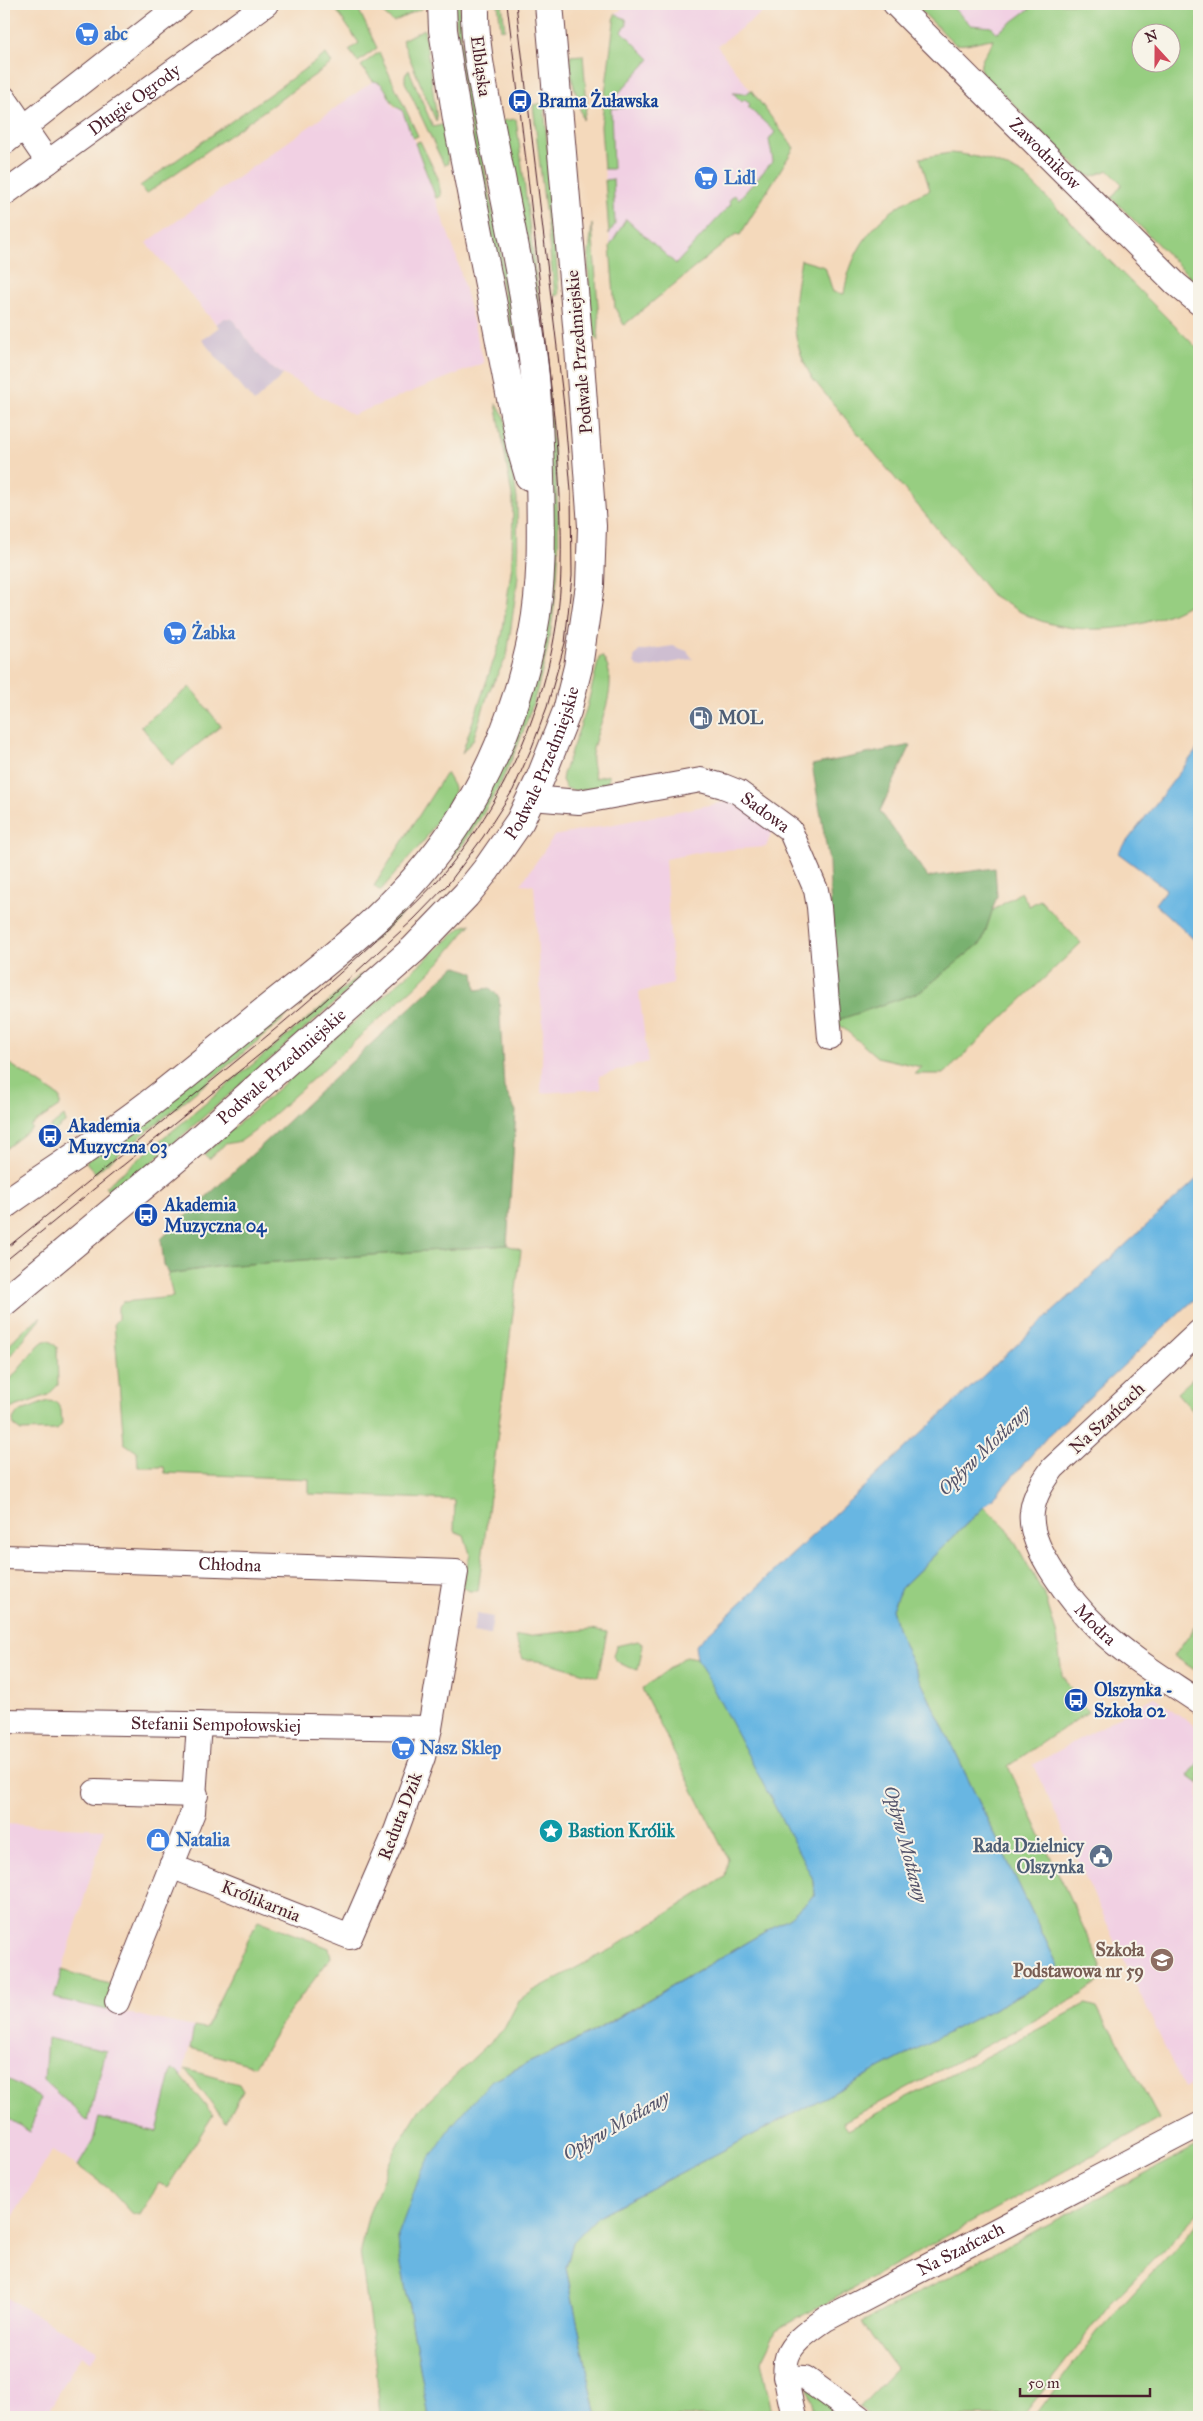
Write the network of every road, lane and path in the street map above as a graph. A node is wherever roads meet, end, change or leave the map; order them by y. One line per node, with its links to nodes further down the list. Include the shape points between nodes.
1 (181, 4): 8 (street)
2 (266, 4): 10 (street, Długie Ogrody)
3 (442, 4): 13 (main road, via 457,119 520,445)
4 (475, 4): 13 (main road, Elbląska, via 478,62 534,369)
5 (549, 4): 14 (main road, Podwale Przedmiejskie, via 592,526 590,585 578,667 567,711)
6 (894, 4): 12 (street, Zawodników, via 1176,284)
7 (4, 98): 8 (street)
8 (24, 128): 9 (street); 10 (street)
9 (4, 143)
10 (48, 162): 11 (street, Długie Ogrody)
11 (4, 194)
12 (1199, 303)
13 (541, 516): 16 (main road, via 533,631 517,695 502,740 482,781 456,826 427,866 356,938 107,1135)
14 (532, 798): 15 (street, Sadowa, via 579,802 701,780 738,792 781,822 797,842 816,890); 17 (main road, Podwale Przedmiejskie, via 520,821 466,895 414,949 196,1142)
15 (830, 1038)
16 (4, 1206)
17 (4, 1302)
18 (1199, 1332): 19 (street, Na Szańcach, via 1053,1468 1035,1496)
19 (1032, 1514): 22 (street, Modra, via 1038,1548 1046,1565 1098,1628)
20 (4, 1557): 21 (street, Chłodna)
21 (456, 1572): 25 (street, Reduta Dzik)
22 (1199, 1702)
23 (4, 1721): 24 (street, Stefanii Sempołowskiej)
24 (199, 1724): 25 (street, Stefanii Sempołowskiej); 27 (street)
25 (430, 1728): 29 (street, Reduta Dzik, via 396,1832)
26 (95, 1792): 27 (street)
27 (196, 1795): 28 (street, via 193,1812)
28 (171, 1866): 29 (street, Królikarnia); 30 (street)
29 (350, 1937)
30 (117, 2002)
31 (1199, 2125): 32 (street, Na Szańcach, via 826,2319 800,2336 790,2349)
32 (785, 2377): 33 (street, Na Szańcach); 34 (street, via 805,2378)
33 (794, 2417)
34 (859, 2417)

